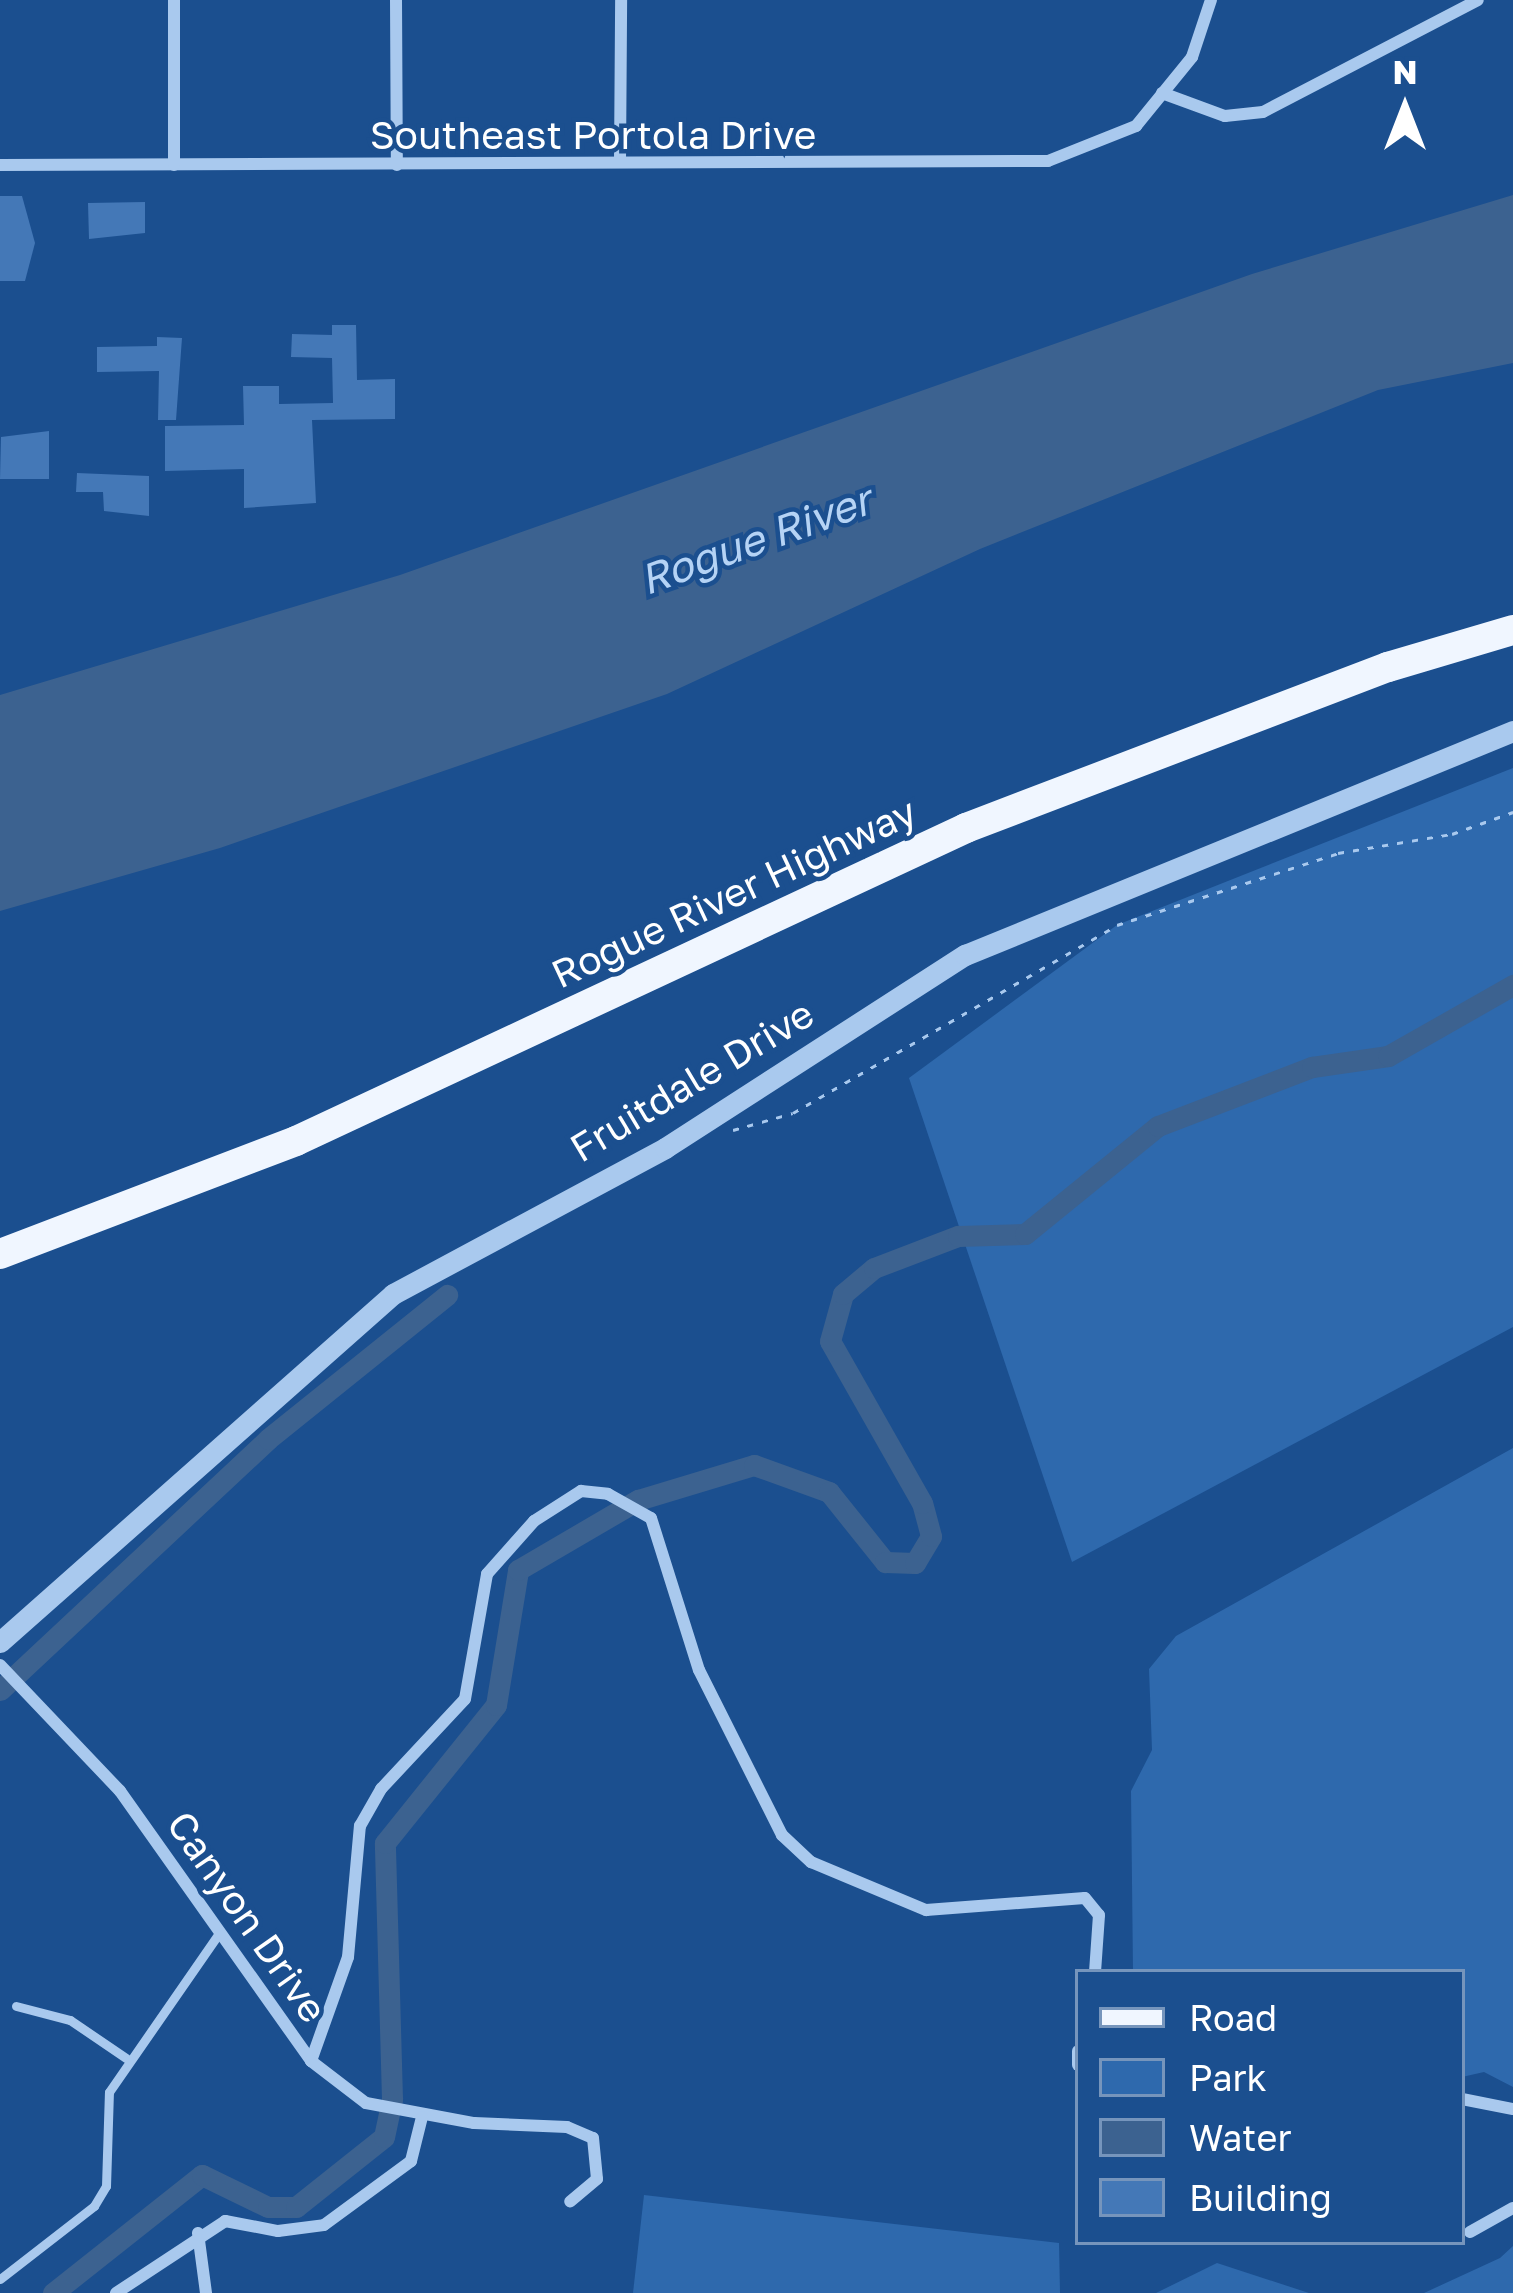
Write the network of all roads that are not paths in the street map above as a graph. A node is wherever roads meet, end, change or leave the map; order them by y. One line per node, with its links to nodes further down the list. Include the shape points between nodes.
1 (174, 0): 9 (street)
2 (396, 0): 10 (street)
3 (621, 0): 7 (street)
4 (1211, 0): 6 (street, Southeast Portola Drive, via 1192,57)
5 (1478, 0): 6 (street, via 1263,112 1225,116)
6 (1162, 93): 7 (street, Southeast Portola Drive, via 1136,125 1048,161)
7 (620, 162): 10 (street, Southeast Portola Drive)
8 (0, 165): 9 (street, Southeast Portola Drive)
9 (174, 165): 10 (street, Southeast Portola Drive)
10 (397, 165)
11 (1513, 630): 13 (main road, Rogue River Highway, via 1388,667 966,828 296,1141)
12 (1513, 730): 14 (street, Fruitdale Drive, via 965,956 664,1148 393,1294)
13 (0, 1254)
14 (0, 1642)
15 (0, 1665): 16 (street, Canyon Drive, via 120,1792)
16 (219, 1933): 19 (lane); 20 (street, Canyon Drive)
17 (1095, 1969): 20 (street, Canyon Drive, via 1099,1915 1085,1898 926,1910 812,1862 782,1835 699,1670 651,1518 581,1491 534,1521 487,1574 465,1699 452,1725 381,1789 361,1826 348,1957)
18 (16, 2006): 19 (lane, via 70,2020)
19 (126, 2058): 28 (lane, via 109,2092 106,2186 59,2240)
20 (311, 2061): 23 (street, via 339,2091)
21 (1465, 2100): 22 (street)
22 (1513, 2109)
23 (422, 2116): 24 (street, via 567,2126 593,2138 597,2179); 27 (street, via 410,2161 309,2232 251,2221)
24 (570, 2203)
25 (1513, 2208): 26 (street)
26 (1470, 2232)
27 (198, 2233): 29 (street); 30 (street)
28 (0, 2279)
29 (116, 2293)
30 (206, 2293)

